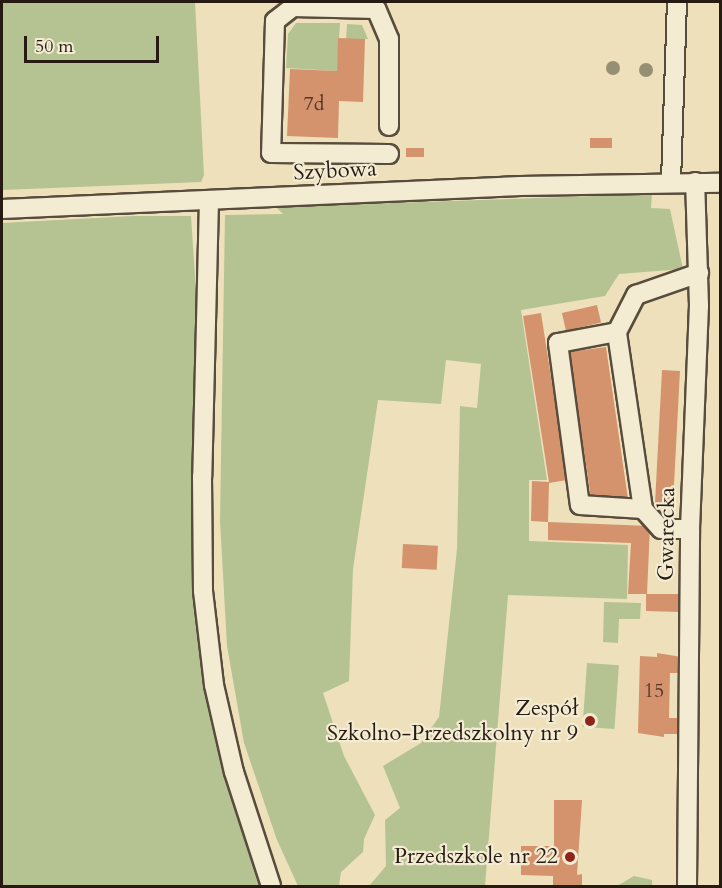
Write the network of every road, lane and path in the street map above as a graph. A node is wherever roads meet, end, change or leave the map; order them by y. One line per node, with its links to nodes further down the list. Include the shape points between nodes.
1 (677, 2): 4 (street)
2 (389, 126): 3 (street, via 389,39 376,9 292,7 275,21 271,153)
3 (389, 154)
4 (671, 182): 5 (street, Szybowa); 6 (street, Szybowa)
5 (709, 182): 8 (street, Gwarecka)
6 (209, 200): 7 (street, Szybowa); 12 (street, via 203,591 214,685 234,772)
7 (2, 209)
8 (699, 273): 9 (street, via 636,295); 11 (street, Gwarecka)
9 (617, 332): 10 (street); 10 (street, via 558,343 580,505)
10 (643, 509): 11 (street, via 661,529)
11 (690, 529): 13 (street, Gwarecka)
12 (271, 886)
13 (687, 886)

